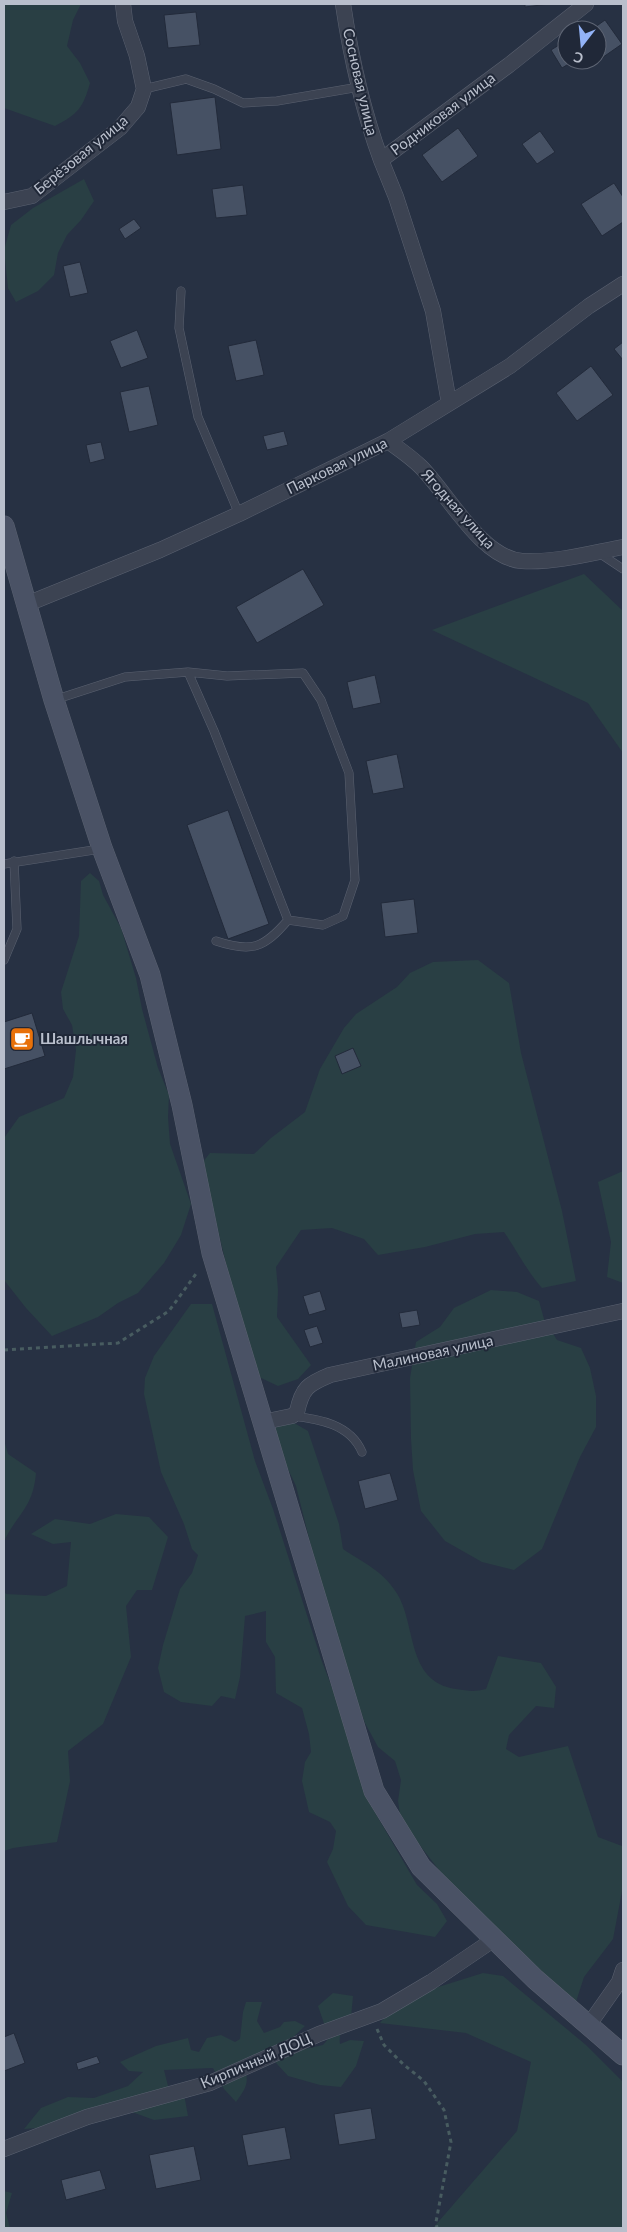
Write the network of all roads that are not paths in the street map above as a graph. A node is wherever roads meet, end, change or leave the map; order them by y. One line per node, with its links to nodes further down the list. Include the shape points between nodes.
1 (123, 4): 5 (street)
2 (344, 4): 4 (street, Сосновая улица)
3 (586, 4): 6 (street, Родниковая улица)
4 (359, 87): 5 (lane, via 277,101 243,103 186,79); 6 (street, Сосновая улица, via 365,116)
5 (144, 89): 7 (street, Берёзовая улица, via 138,107 120,128 32,196)
6 (381, 160): 10 (street, Родниковая улица, via 433,311)
7 (4, 202)
8 (623, 284): 10 (street, Парковая улица, via 510,366)
9 (182, 291): 12 (lane, via 179,328 198,417)
10 (449, 403): 11 (street, Парковая улица)
11 (388, 440): 12 (street, Парковая улица); 15 (street, Ягодная улица, via 421,467 496,552 520,561)
12 (239, 514): 17 (street, Парковая улица)
13 (4, 526): 17 (main road)
14 (623, 547): 15 (street, Ягодная улица)
15 (598, 552): 16 (lane)
16 (623, 569)
17 (27, 604): 19 (main road)
18 (188, 672): 19 (lane, via 125,677); 23 (lane); 23 (lane, via 227,676 303,673 321,700 349,773 355,880 344,916 323,925)
19 (54, 700): 20 (main road)
20 (102, 848): 21 (lane); 28 (main road, via 150,975 182,1105 212,1253)
21 (14, 861): 22 (lane); 25 (lane, via 17,929)
22 (4, 864)
23 (288, 920): 24 (lane, via 272,938 258,946 237,948)
24 (216, 941)
25 (4, 960)
26 (623, 1311): 27 (street, Малиновая улица, via 330,1375 310,1383)
27 (292, 1416): 28 (street); 29 (lane, via 333,1424 346,1432)
28 (264, 1422): 30 (main road, via 374,1791 421,1867)
29 (362, 1452)
30 (493, 1940): 32 (main road); 34 (street, Кирпичный ДОЦ, via 382,2011 319,2034 210,2083 87,2117)
31 (622, 1980): 32 (street)
32 (588, 2026): 33 (main road)
33 (623, 2055)
34 (4, 2149)

